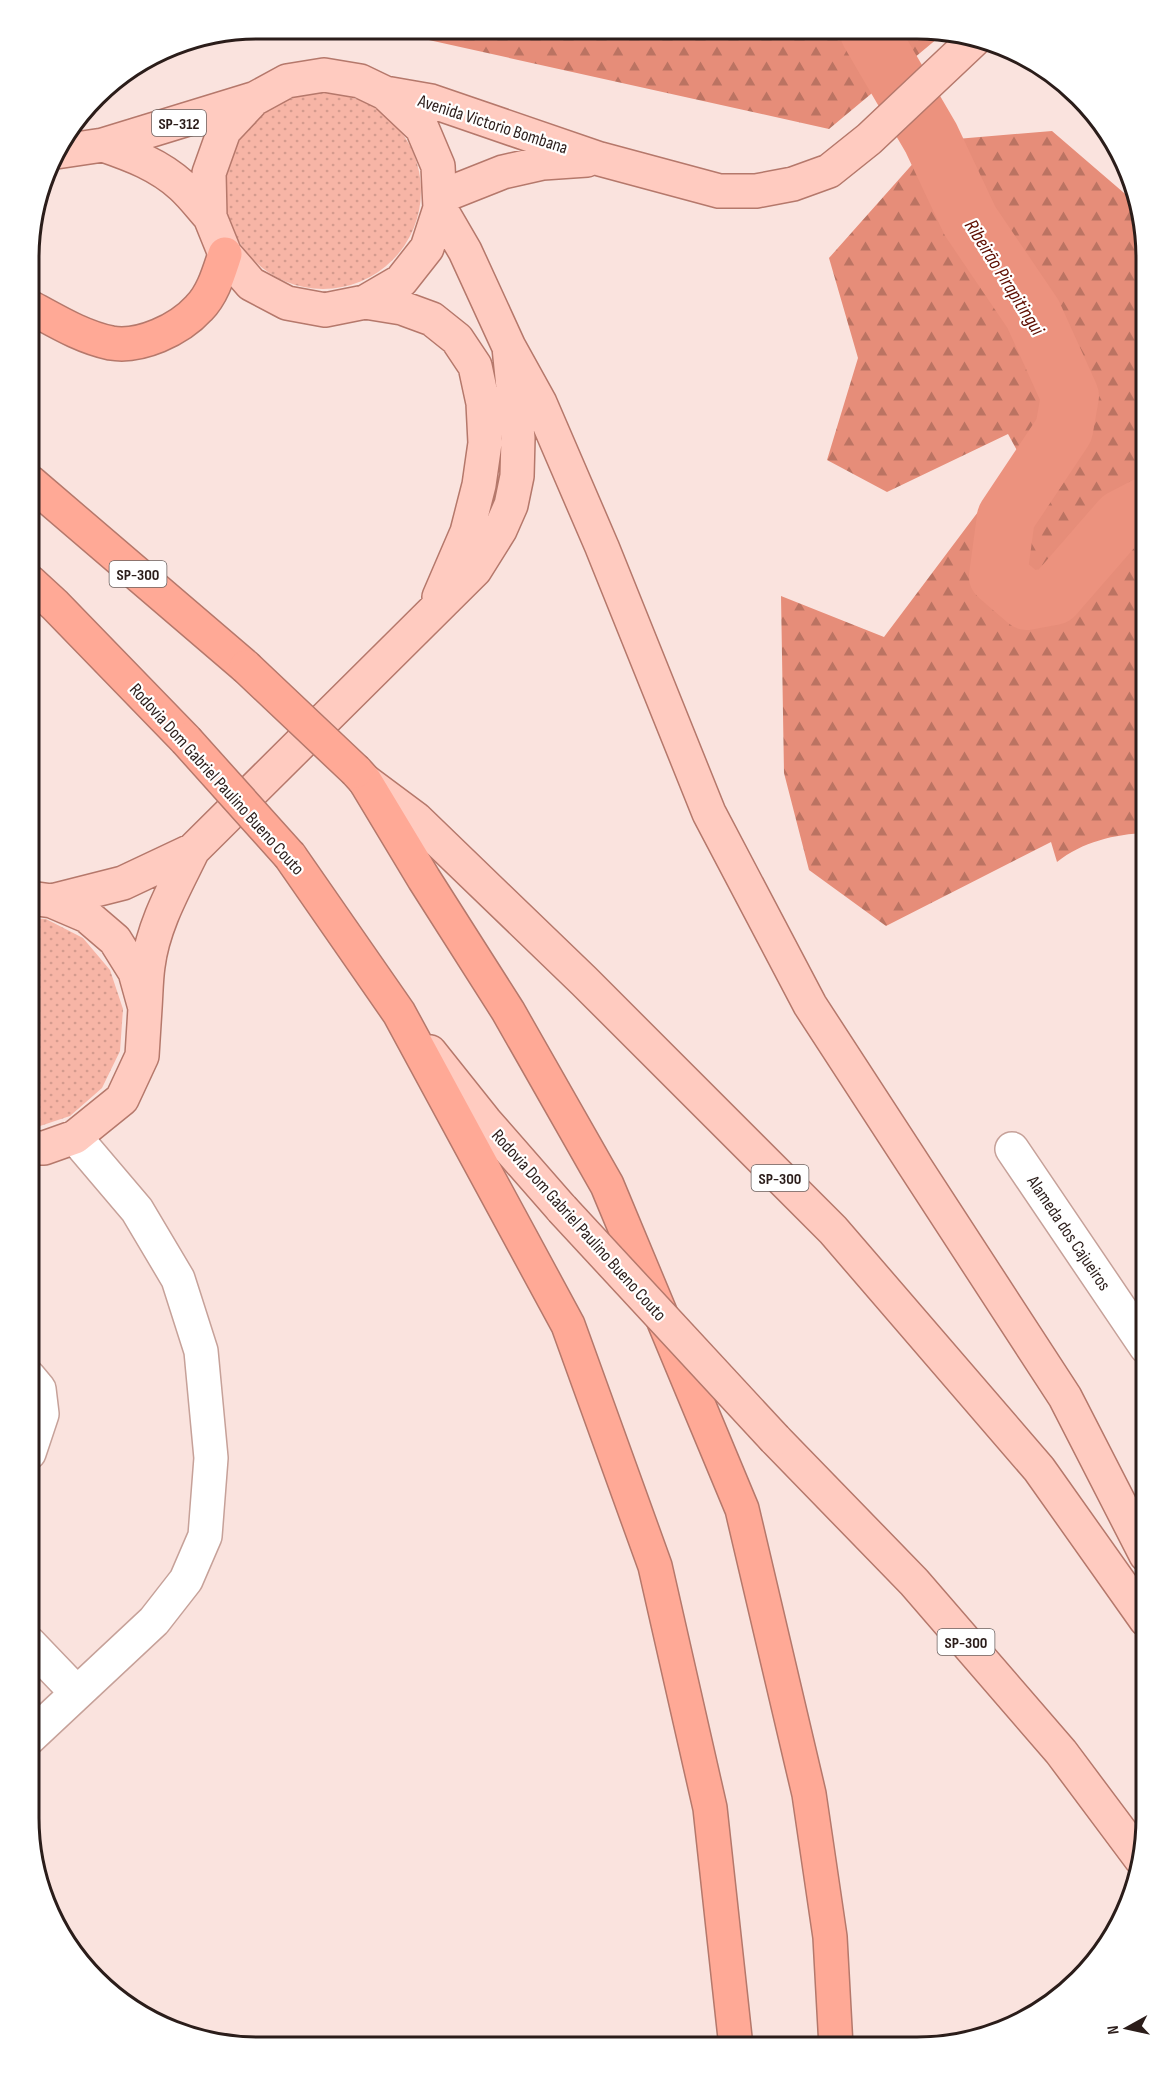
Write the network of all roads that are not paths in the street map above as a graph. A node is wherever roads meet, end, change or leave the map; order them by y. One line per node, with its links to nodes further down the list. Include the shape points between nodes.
1 (965, 47): 6 (main road, Avenida Victorio Bombana, via 869,140 829,171 793,184 756,191 719,191)
2 (385, 93): 3 (main road, via 360,81 324,75 287,81); 6 (main road, Avenida Victorio Bombana, via 431,101); 7 (main road, via 422,128 438,166)
3 (254, 99): 4 (main road, SP-312); 8 (main road, via 225,131 209,173)
4 (103, 145): 5 (main road, SP-312); 8 (main road, SP-312, via 162,170 183,186)
5 (67, 150)
6 (600, 159): 7 (main road, Avenida Victorio Bombana, via 543,162 503,172)
7 (440, 203): 10 (main road, via 421,256 401,281); 12 (main road)
8 (210, 217): 9 (main road)
9 (225, 254): 10 (main road, via 251,284 286,303 325,310); 11 (highway, via 216,282 199,308 172,329 142,342 113,343 80,334)
10 (365, 303): 15 (main road, via 402,308 432,319 457,339 475,366 483,403 485,443 479,485 467,532)
11 (39, 312)
12 (509, 347): 15 (main road, via 518,438 511,505 475,570); 27 (main road, via 540,403 598,537 709,813 810,1005 1065,1397)
13 (39, 490): 16 (highway, SP-300, bridge, via 246,667)
14 (39, 590): 20 (highway, Rodovia Dom Gabriel Paulino Bueno Couto / SP-300, bridge, via 186,740 290,855)
15 (430, 615): 17 (main road)
16 (360, 776): 28 (main road, SP-300, via 416,819 833,1230 1039,1469); 34 (highway, via 508,1011 607,1185 742,1509 809,1794 830,1937)
17 (193, 850): 18 (main road, via 123,882); 19 (main road, via 156,933 148,966)
18 (41, 900): 19 (main road, via 87,916 116,940 135,972)
19 (145, 1008): 21 (main road, via 142,1056 122,1099)
20 (399, 1013): 32 (main road, Rodovia Dom Gabriel Paulino Bueno Couto / SP-300, bridge, via 562,1209 914,1582 1061,1752); 33 (highway, via 568,1325 656,1566 710,1808)
21 (75, 1137): 22 (main road); 30 (street, via 137,1209 178,1279 201,1351 211,1458 205,1536 186,1580 154,1621)
22 (39, 1148)
23 (1012, 1149): 24 (street, Alameda dos Cajueiros)
24 (1136, 1332)
25 (39, 1389): 26 (street)
26 (39, 1423)
27 (1136, 1535)
28 (1136, 1606)
29 (39, 1653): 30 (street)
30 (76, 1692): 31 (street)
31 (39, 1728)
32 (1134, 1848)
33 (735, 2037)
34 (835, 2037)

